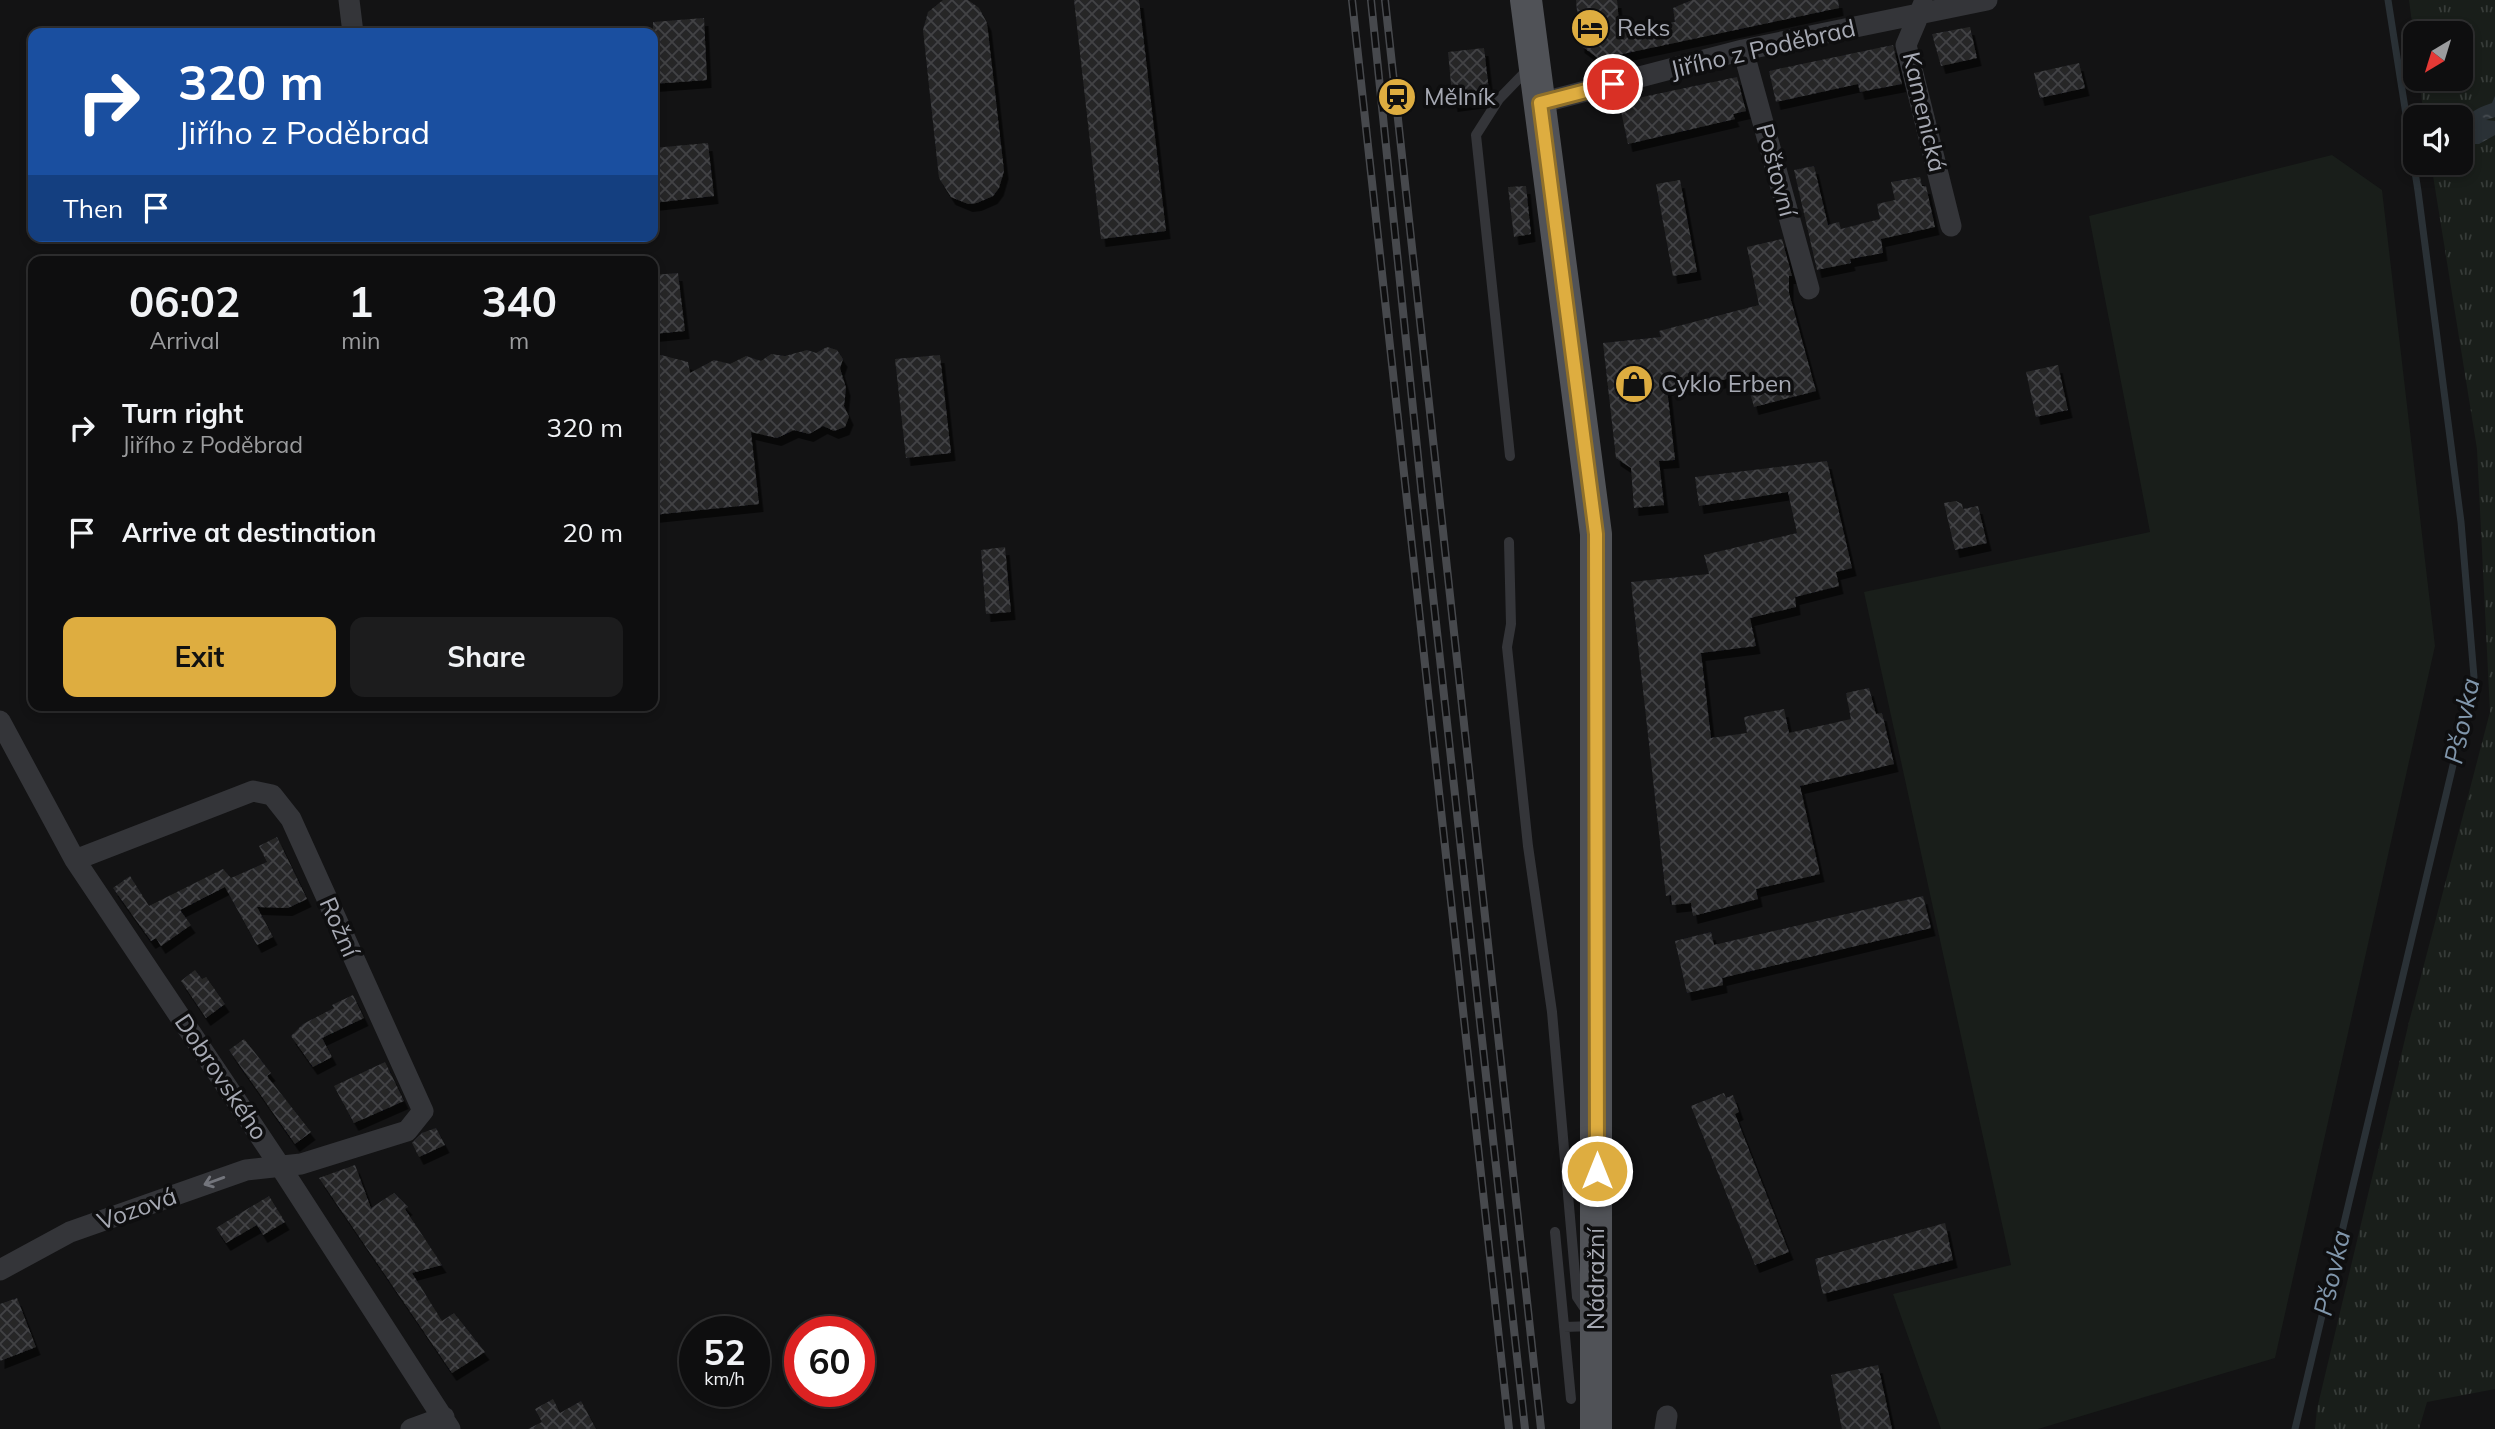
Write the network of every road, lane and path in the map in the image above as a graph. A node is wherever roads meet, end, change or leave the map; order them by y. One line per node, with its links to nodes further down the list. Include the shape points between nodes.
1 (349, 0): 5 (street)
2 (1526, 0): 7 (main road, Nádražní)
3 (1987, 0): 4 (street, Jiřího z Poděbrad)
4 (1922, 8): 6 (street, Jiřího z Poděbrad); 9 (street, Kamenická, via 1906,45)
5 (352, 28)
6 (1743, 50): 8 (street, Jiřího z Poděbrad); 10 (street, Poštovní)
7 (1535, 62): 8 (main road, Nádražní); 11 (lane, via 1499,99 1476,135)
8 (1540, 103): 18 (main road, Nádražní, via 1596,534)
9 (1951, 226)
10 (1809, 289)
11 (1510, 456)
12 (1509, 542): 18 (lane, via 1511,624 1507,647 1528,846 1552,1012 1577,1297)
13 (0, 721): 14 (street, Dobrovského)
14 (75, 860): 15 (street, Dobrovského); 15 (street, Rožní, via 253,791 272,795 282,805 423,1111 407,1131 301,1164)
15 (280, 1166): 17 (street, Vozová, one-way to 17, via 246,1170 70,1232); 21 (street, Dobrovského)
16 (1555, 1232): 19 (lane)
17 (0, 1270)
18 (1596, 1326): 19 (lane); 23 (main road, Nádražní)
19 (1564, 1328): 20 (lane)
20 (1571, 1399)
21 (447, 1423): 22 (street)
22 (411, 1429)
23 (1597, 1429)

